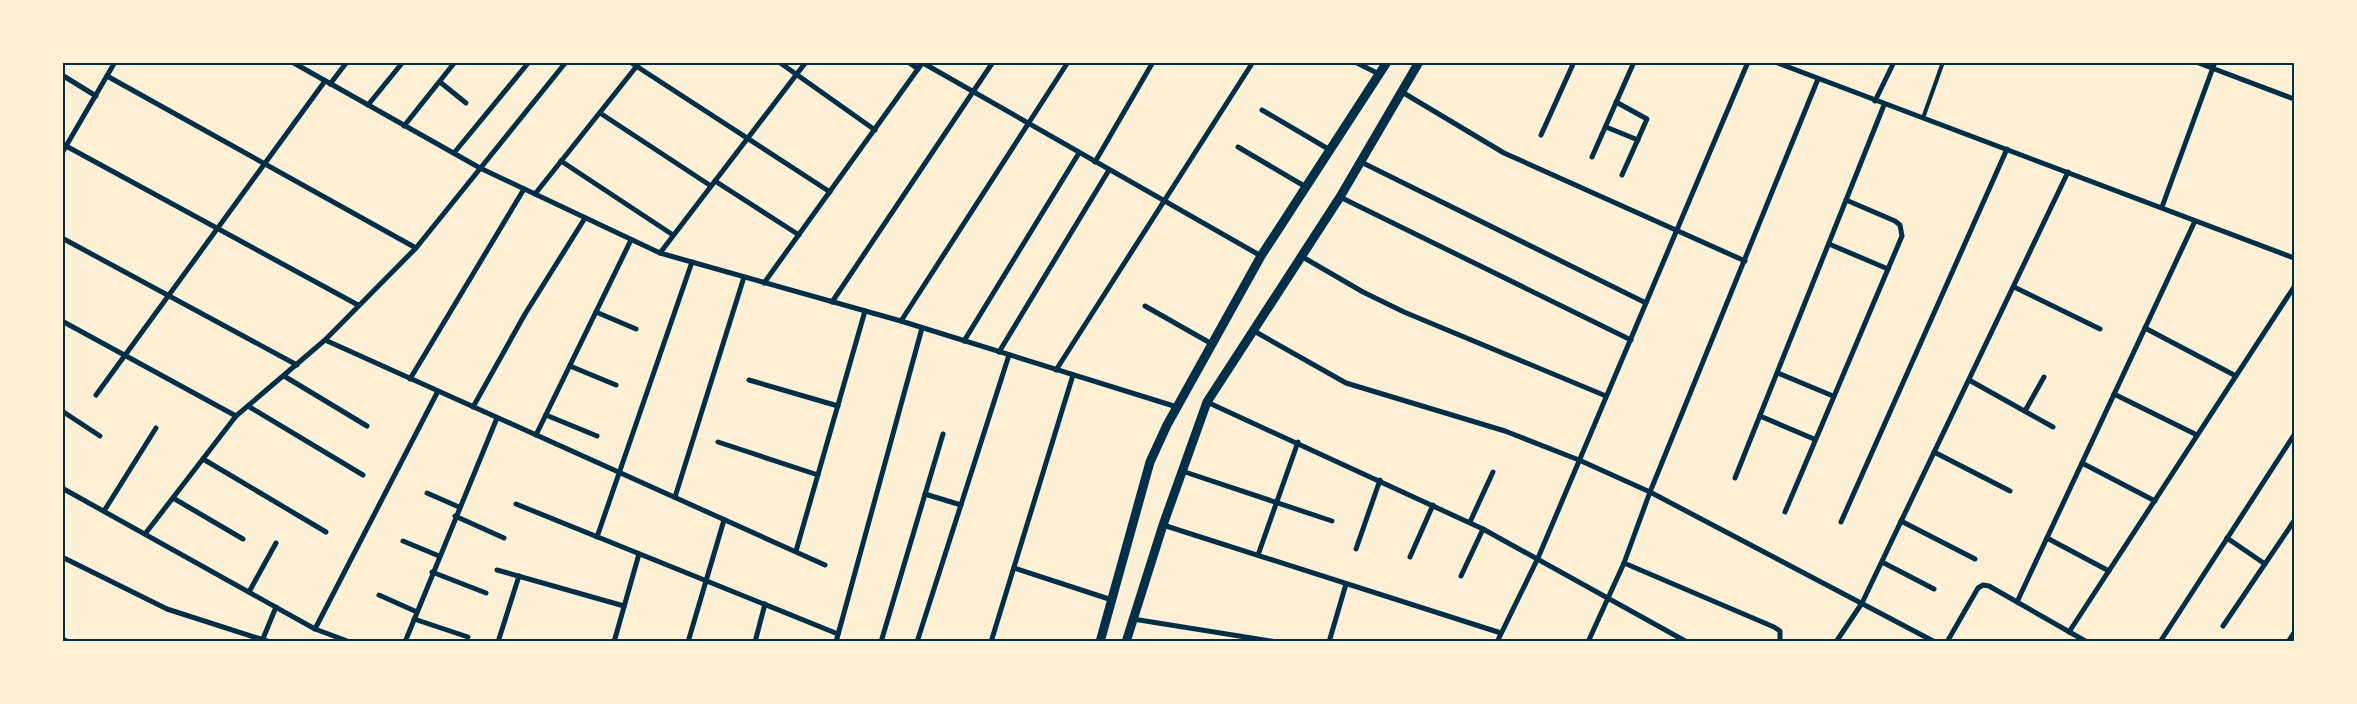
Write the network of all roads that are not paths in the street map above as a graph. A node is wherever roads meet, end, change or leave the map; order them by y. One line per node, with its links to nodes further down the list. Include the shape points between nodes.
1 (116, 62): 35 (street)
2 (292, 62): 37 (street)
3 (347, 62): 37 (street)
4 (403, 62): 46 (street)
5 (455, 62): 38 (street)
6 (529, 62): 63 (street)
7 (566, 62): 70 (street)
8 (630, 62): 29 (street)
9 (640, 62): 29 (street)
10 (779, 62): 33 (street)
11 (806, 62): 33 (street)
12 (908, 62): 30 (street)
13 (993, 62): 39 (street)
14 (1068, 62): 51 (street)
15 (1153, 62): 67 (street)
16 (1253, 62): 82 (street)
17 (1355, 62): 32 (street)
18 (1387, 62): 32 (street)
19 (1419, 62): 40 (street)
20 (1574, 62): 55 (street)
21 (1634, 62): 44 (street)
22 (1748, 62): 87 (street)
23 (1775, 62): 36 (street)
24 (1894, 62): 43 (street)
25 (1943, 62): 50 (lane)
26 (2196, 62): 31 (street)
27 (2215, 62): 31 (street)
28 (923, 63): 30 (street); 39 (street)
29 (636, 68): 49 (street); 56 (street)
30 (918, 69): 54 (street)
31 (2213, 69): 42 (street); 83 (street)
32 (1380, 74): 61 (street)
33 (797, 75): 54 (street); 56 (street)
34 (62, 76): 41 (street)
35 (108, 76): 41 (street); 69 (street)
36 (1818, 79): 43 (street); 98 (street)
37 (328, 82): 46 (street); 69 (street)
38 (440, 82): 45 (street); 52 (street)
39 (973, 92): 51 (street); 106 (street)
40 (1402, 92): 68 (street); 87 (street, via 1504,153)
41 (96, 96): 58 (street)
42 (2294, 99)
43 (1875, 101): 47 (street)
44 (1616, 102): 53 (street); 57 (street, via 1647,119)
45 (466, 103)
46 (368, 105): 52 (street)
47 (1884, 105): 50 (street); 81 (street)
48 (1262, 110): 61 (street)
49 (600, 113): 66 (street); 75 (street)
50 (1923, 118): 60 (street)
51 (1028, 124): 64 (street); 113 (street)
52 (404, 126): 63 (street)
53 (1606, 126): 57 (street); 65 (street)
54 (875, 130): 78 (street)
55 (1541, 135)
56 (747, 139): 74 (street); 78 (street)
57 (1638, 140): 73 (street)
58 (66, 146): 62 (street); 86 (street)
59 (1238, 147): 76 (street)
60 (2007, 149): 72 (street); 198 (street)
61 (1330, 150): 76 (street)
62 (62, 153)
63 (454, 153): 70 (street)
64 (1080, 153): 67 (street); 121 (street)
65 (1592, 157)
66 (561, 161): 79 (street); 88 (street)
67 (1095, 162): 71 (street)
68 (1361, 162): 80 (street); 107 (street)
69 (264, 164): 86 (street); 93 (street)
70 (480, 168): 77 (street); 93 (street)
71 (1109, 170): 82 (street); 123 (street)
72 (2068, 172): 83 (street); 103 (street)
73 (1622, 175)
74 (715, 181): 75 (street); 89 (street)
75 (711, 186): 88 (street)
76 (1306, 187): 95 (street)
77 (524, 189): 79 (street); 134 (street)
78 (830, 192): 89 (street)
79 (535, 194): 84 (street)
80 (1340, 197): 96 (street); 120 (street)
81 (1846, 200): 92 (street); 100 (street, via 1900,225 1902,236)
82 (1164, 201): 95 (street); 128 (street)
83 (2162, 207): 85 (street)
84 (585, 218): 91 (street); 146 (street, via 525,314)
85 (2195, 221): 97 (street); 115 (street)
86 (216, 228): 105 (street); 108 (street)
87 (1677, 231): 98 (street); 107 (street)
88 (674, 235): 94 (street)
89 (799, 235): 102 (street)
90 (62, 238): 105 (street)
91 (631, 240): 94 (street); 111 (street)
92 (1829, 244): 100 (street); 129 (street)
93 (416, 248): 108 (street)
94 (660, 253): 99 (street)
95 (1261, 256): 122 (street)
96 (1301, 256): 118 (street); 141 (street, via 1404,312)
97 (2294, 258)
98 (1745, 261): 179 (street)
99 (692, 262): 101 (street); 171 (street)
100 (1888, 269): 142 (street)
101 (744, 277): 102 (street); 182 (street)
102 (764, 283): 106 (street)
103 (2014, 287): 117 (street); 136 (street)
104 (2294, 287): 132 (street)
105 (168, 295): 124 (street); 126 (street)
106 (832, 302): 110 (street)
107 (1646, 304): 120 (street)
108 (358, 306): 119 (street)
109 (1145, 306): 122 (street)
110 (865, 311): 113 (street); 145 (street)
111 (596, 312): 116 (street); 127 (street)
112 (62, 321): 124 (street)
113 (901, 322): 114 (street)
114 (922, 328): 121 (street); 250 (street)
115 (2145, 328): 132 (street); 139 (street)
116 (636, 329)
117 (2100, 329)
118 (1254, 331): 143 (street); 168 (street, via 1346,382 1489,426)
119 (325, 340): 126 (street); 134 (street)
120 (1630, 340): 141 (street)
121 (964, 341): 123 (street)
122 (1212, 344): 147 (street)
123 (999, 352): 125 (street)
124 (125, 355): 140 (street); 151 (street)
125 (1009, 355): 128 (street); 187 (street)
126 (297, 364): 131 (street)
127 (570, 366): 137 (street); 150 (street)
128 (1056, 370): 130 (street)
129 (1778, 373): 142 (street); 152 (street)
130 (1073, 375): 147 (street); 223 (street)
131 (284, 376): 144 (street); 154 (street)
132 (2236, 376): 159 (street)
133 (2044, 377): 149 (street)
134 (410, 378): 138 (street)
135 (749, 380): 145 (street)
136 (1969, 380): 149 (street); 166 (street)
137 (616, 385)
138 (438, 391): 146 (street); 246 (street)
139 (2114, 394): 159 (street); 169 (street)
140 (96, 395)
141 (1606, 396): 168 (street)
142 (1833, 396): 163 (street)
143 (1207, 402): 165 (street); 170 (street)
144 (248, 406): 151 (street); 173 (street)
145 (838, 406): 174 (street)
146 (473, 407): 153 (street)
147 (1177, 407): 236 (street, via 1150,462)
148 (62, 411): 161 (street)
149 (2025, 411): 155 (street)
150 (546, 415): 158 (street); 162 (street)
151 (236, 416): 167 (street)
152 (1760, 416): 163 (street); 175 (street)
153 (497, 418): 158 (street); 189 (street)
154 (367, 426)
155 (2053, 427)
156 (156, 428): 190 (street)
157 (943, 434): 181 (street)
158 (536, 435): 171 (street)
159 (2197, 435): 185 (street)
160 (2294, 435): 206 (street)
161 (100, 436)
162 (597, 436)
163 (1814, 439): 191 (street)
164 (718, 442): 174 (street)
165 (1298, 442): 176 (street); 184 (street)
166 (1934, 452): 178 (street); 195 (street)
167 (203, 459): 183 (street); 201 (street)
168 (1579, 460): 179 (street); 217 (street)
169 (2082, 463): 185 (street); 205 (street)
170 (1182, 471): 184 (street); 199 (street)
171 (619, 472): 182 (street); 203 (street)
172 (1493, 472): 197 (street)
173 (363, 475)
174 (818, 475): 211 (street)
175 (1736, 478)
176 (1380, 480): 188 (street); 210 (street)
177 (62, 488): 190 (street)
178 (2010, 491)
179 (1650, 492): 220 (street); 238 (street)
180 (427, 493): 189 (street)
181 (925, 494): 187 (street); 265 (street)
182 (675, 497): 193 (street)
183 (173, 498): 202 (street); 207 (street)
184 (1277, 501): 194 (street); 213 (street)
185 (2155, 501): 225 (street)
186 (516, 504): 203 (street)
187 (961, 505): 266 (street)
188 (1433, 505): 197 (street); 216 (street)
189 (458, 507): 192 (street)
190 (104, 511): 202 (street)
191 (1785, 512)
192 (455, 516): 204 (street); 214 (street)
193 (724, 520): 211 (street); 229 (street)
194 (1332, 521)
195 (1901, 521): 218 (street); 219 (street)
196 (2294, 521): 221 (street)
197 (1470, 522): 200 (street)
198 (1841, 522)
199 (1163, 525): 213 (street); 244 (street)
200 (1483, 529): 217 (street); 228 (street)
201 (326, 532)
202 (145, 534): 232 (street)
203 (596, 536): 212 (street)
204 (504, 538)
205 (2047, 538): 225 (street); 237 (street)
206 (2227, 538): 221 (street); 280 (street)
207 (243, 539)
208 (403, 540): 214 (street)
209 (276, 543): 232 (street)
210 (1356, 549)
211 (796, 551): 222 (street)
212 (639, 554): 229 (street); 240 (street)
213 (1258, 555): 230 (street)
214 (439, 556): 226 (street)
215 (62, 557): 253 (street, via 167,608)
216 (1410, 557)
217 (1538, 558): 235 (street); 248 (street)
218 (1975, 559)
219 (1882, 562): 231 (street); 238 (street)
220 (1624, 563): 235 (street); 275 (street, via 1774,626 1780,631)
221 (2265, 564): 245 (street)
222 (825, 565)
223 (1014, 568): 236 (street); 267 (street)
224 (498, 570): 227 (street)
225 (2109, 571): 247 (street)
226 (432, 572): 233 (street); 242 (street)
227 (519, 576): 240 (street); 260 (street)
228 (1461, 576)
229 (705, 580): 239 (street); 262 (street)
230 (1346, 584): 248 (street); 271 (street)
231 (1934, 590)
232 (248, 592): 241 (street)
233 (486, 593)
234 (379, 595): 242 (street)
235 (1610, 598): 273 (street); 274 (street)
236 (1112, 600): 268 (street)
237 (2016, 602): 247 (street); 278 (street, via 1983,585 1978,588)
238 (1862, 603): 254 (street); 276 (street)
239 (765, 604): 250 (street); 263 (street)
240 (624, 606): 261 (street)
241 (276, 607): 246 (street); 253 (street)
242 (417, 612): 243 (street)
243 (414, 619): 251 (street); 259 (street)
244 (1133, 619): 269 (street); 270 (street)
245 (2223, 626)
246 (315, 629): 258 (street)
247 (2069, 632): 279 (street)
248 (1501, 633): 272 (street)
249 (2294, 633): 255 (street)
250 (838, 634): 264 (street)
251 (468, 637)
252 (62, 639): 256 (street)
253 (262, 640): 257 (street)
254 (1927, 640): 277 (street)
255 (2291, 640)
256 (69, 642)
257 (270, 642)
258 (350, 642)
259 (405, 642)
260 (498, 642)
261 (614, 642)
262 (688, 642)
263 (755, 642)
264 (836, 642)
265 (880, 642)
266 (917, 642)
267 (991, 642)
268 (1100, 642)
269 (1126, 642)
270 (1277, 642)
271 (1329, 642)
272 (1497, 642)
273 (1588, 642)
274 (1686, 642)
275 (1780, 642)
276 (1836, 642)
277 (1935, 642)
278 (1947, 642)
279 (2087, 642)
280 (2160, 642)

